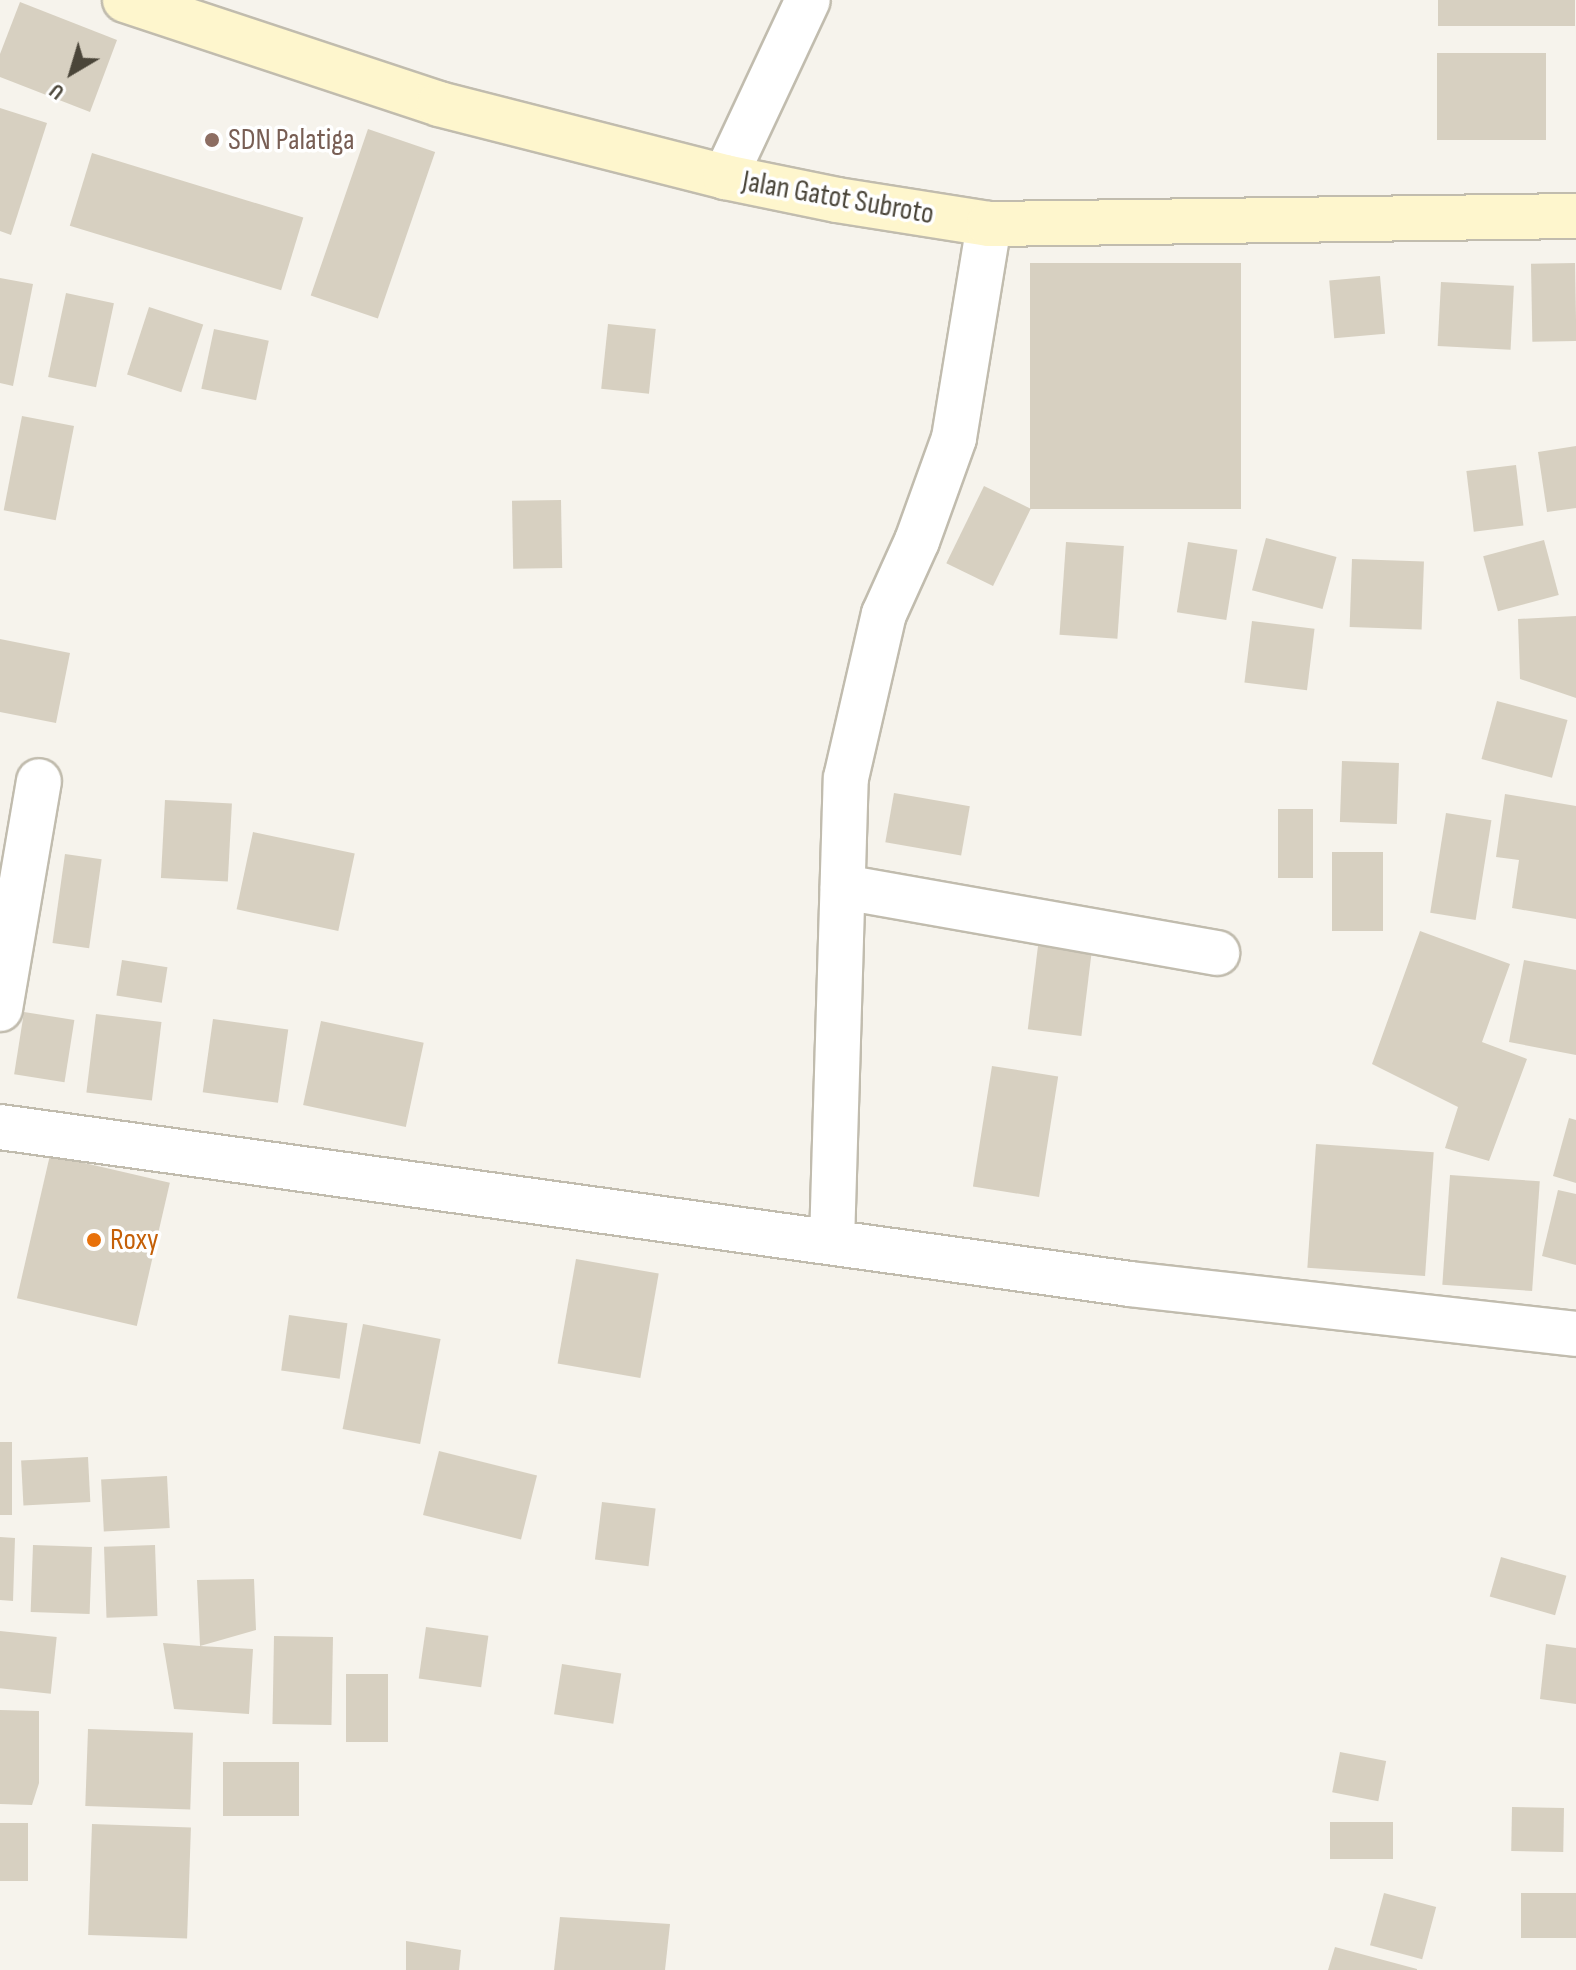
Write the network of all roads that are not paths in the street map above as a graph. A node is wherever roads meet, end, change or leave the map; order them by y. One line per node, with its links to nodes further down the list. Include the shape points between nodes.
1 (125, 0): 3 (main road, Jalan Gatot Subroto, via 439,104)
2 (808, 0): 3 (street)
3 (725, 177): 5 (main road, Jalan Gatot Subroto)
4 (1576, 216): 5 (main road, Jalan Gatot Subroto)
5 (989, 224): 7 (street, via 954,438 884,614 846,778)
6 (39, 781): 9 (street)
7 (843, 887): 8 (street); 11 (street)
8 (1217, 953)
9 (0, 1009)
10 (0, 1127): 11 (street)
11 (832, 1242): 12 (street, via 1130,1284)
12 (1576, 1334)

